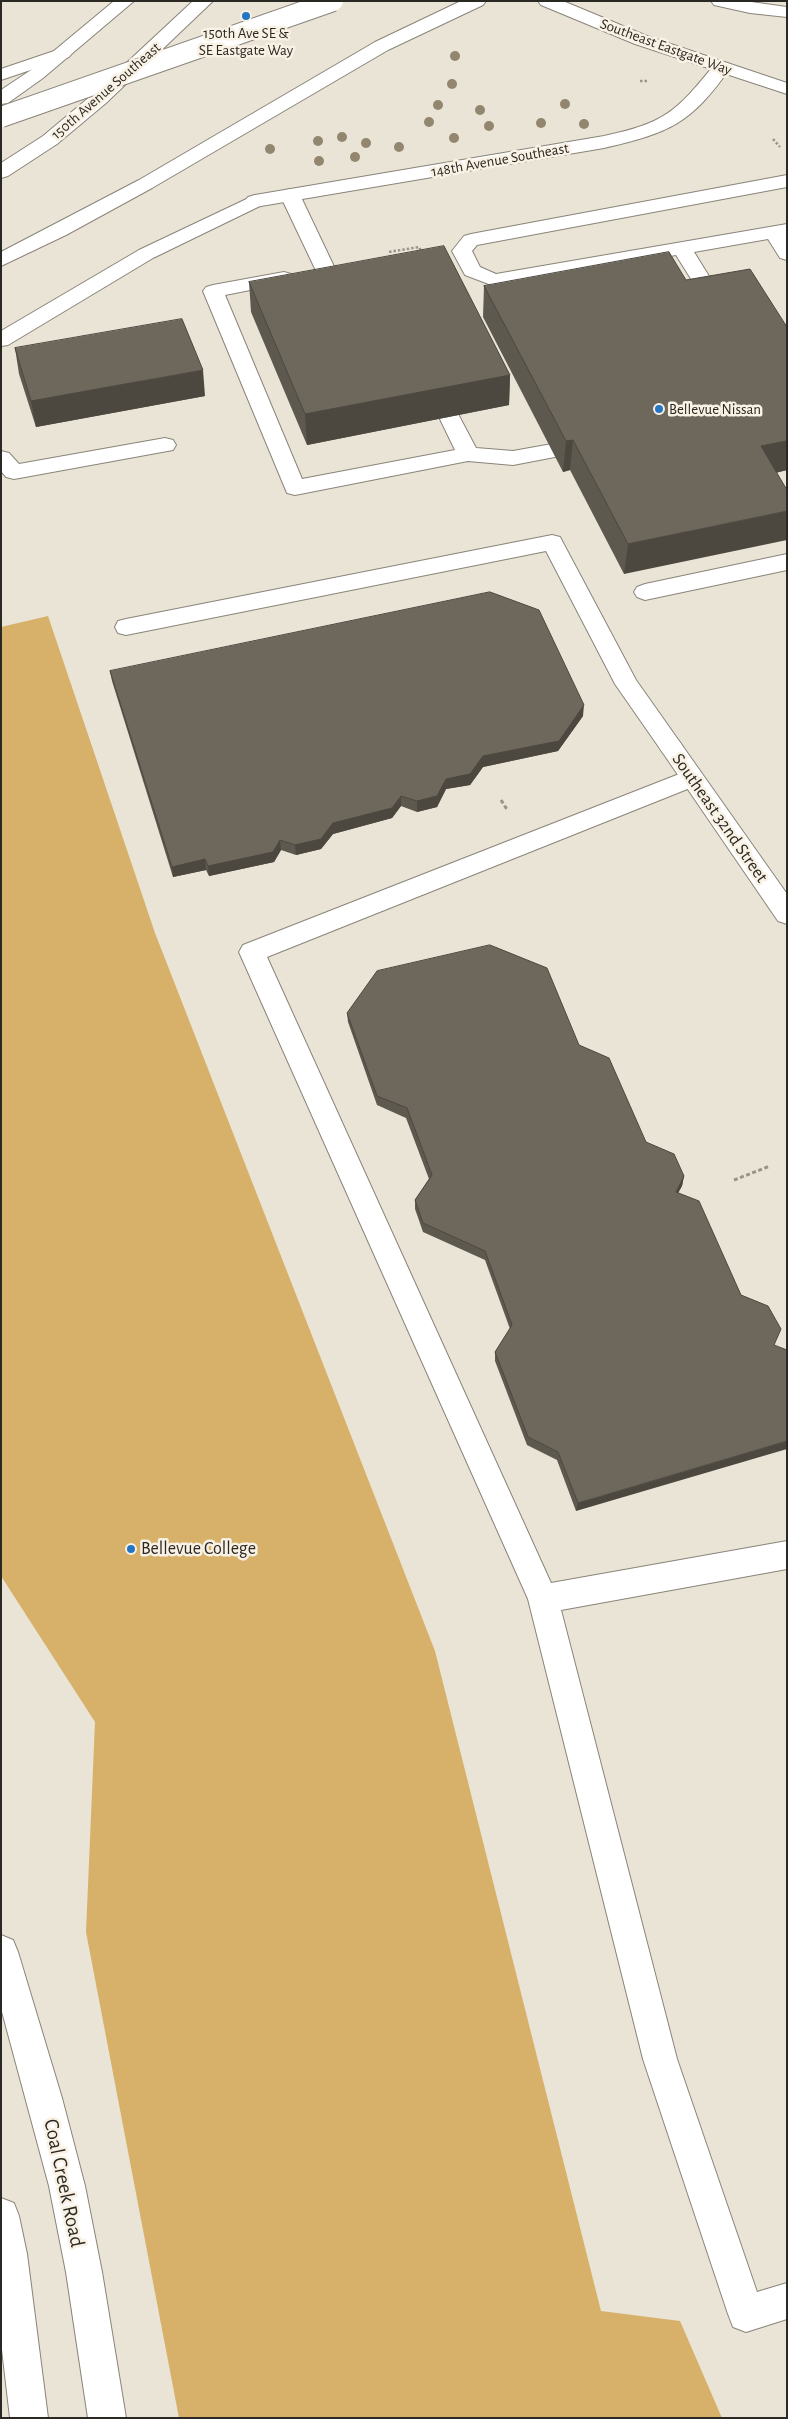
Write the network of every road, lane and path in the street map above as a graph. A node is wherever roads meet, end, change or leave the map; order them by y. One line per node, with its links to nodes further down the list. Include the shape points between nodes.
1 (125, 1): 8 (main road)
2 (204, 1): 16 (main road, 150th Avenue Southeast, via 99,100 50,140)
3 (334, 1): 13 (main road, bridge)
4 (477, 1): 24 (main road, via 388,42 112,202)
5 (547, 1): 9 (main road, Southeast Eastgate Way, via 641,40)
6 (720, 1): 7 (main road)
7 (787, 12)
8 (63, 53): 10 (main road); 12 (main road)
9 (721, 68): 11 (main road, Southeast Eastgate Way); 18 (main road, 148th Avenue Southeast, via 680,115 638,134)
10 (1, 75)
11 (787, 89)
12 (1, 99)
13 (1, 117)
14 (773, 139): 15 (path)
15 (777, 143)
16 (1, 172)
17 (787, 182): 20 (main road, via 471,240 462,251 472,271 494,280)
18 (290, 195): 25 (main road); 28 (main road, 148th Avenue Southeast, via 255,201 146,254)
19 (781, 231): 20 (main road); 22 (main road)
20 (682, 248): 27 (main road)
21 (389, 252): 23 (path, via 419,247)
22 (787, 254)
23 (423, 255)
24 (1, 260)
25 (325, 270): 26 (main road); 32 (main road, via 213,291 295,488)
26 (338, 296)
27 (732, 329)
28 (1, 340)
29 (450, 417): 32 (main road)
30 (166, 445): 33 (main road, via 14,472)
31 (552, 451): 32 (main road, via 513,458)
32 (468, 454)
33 (1, 458)
34 (787, 562): 35 (main road)
35 (645, 592)
36 (126, 626): 37 (main road, Southeast 32nd Street, via 552,542 627,684)
37 (692, 778): 38 (main road, Southeast 32nd Street); 42 (main road, via 252,952)
38 (787, 914)
39 (770, 1166): 40 (path)
40 (734, 1180)
41 (787, 1554): 42 (main road)
42 (543, 1599): 45 (main road, via 660,2059 746,2314)
43 (1, 1952): 47 (main road, Coal Creek Road, via 36,2066 67,2187 94,2330)
44 (1, 2216): 46 (main road, via 9,2254)
45 (787, 2301)
46 (29, 2418)
47 (106, 2418)

